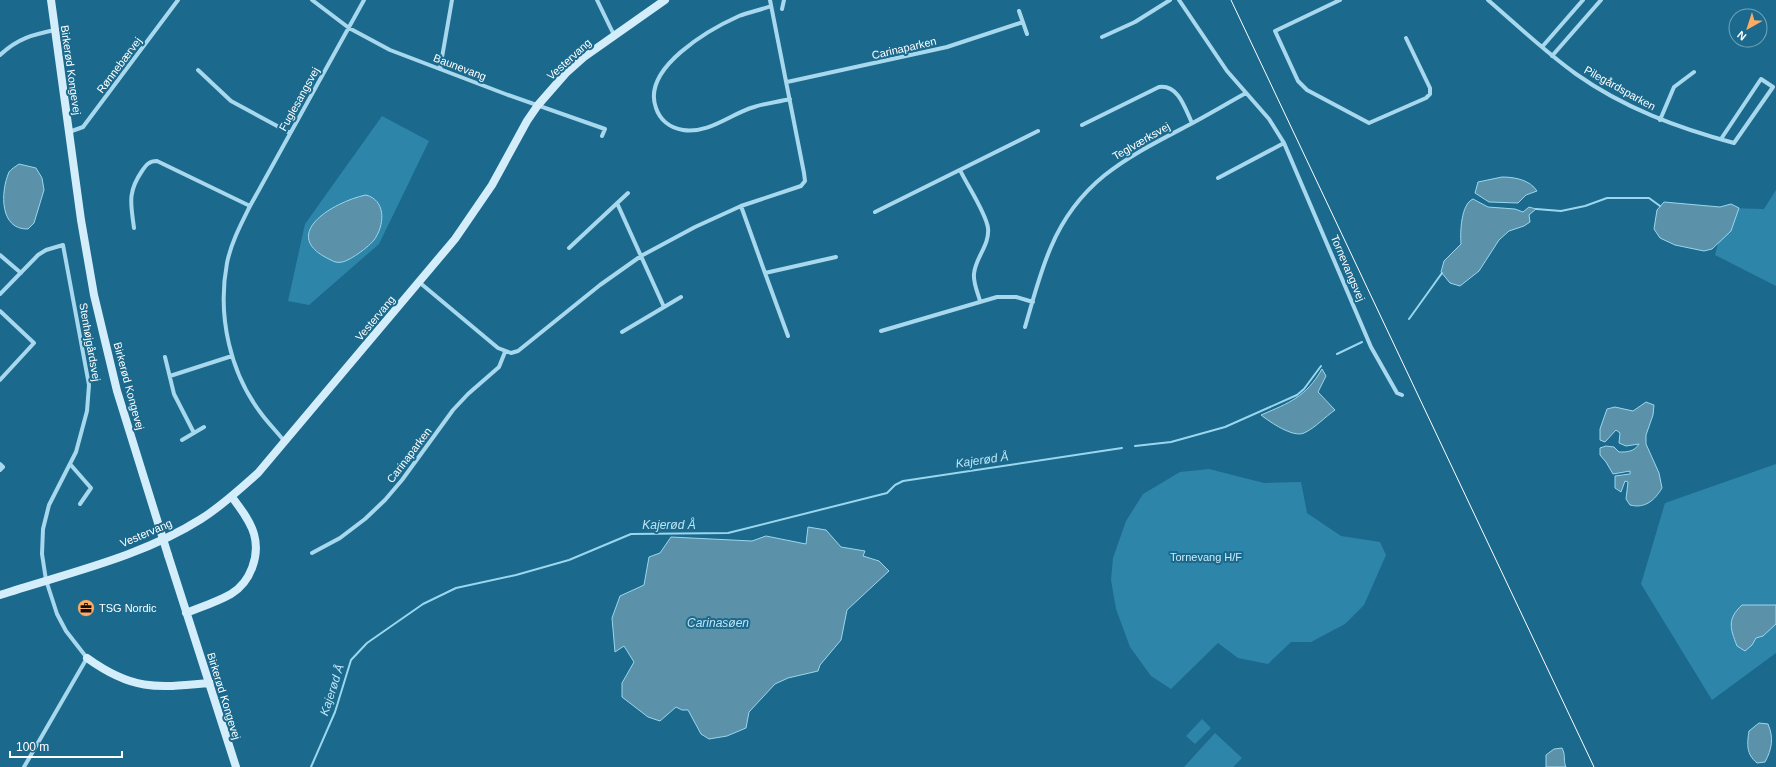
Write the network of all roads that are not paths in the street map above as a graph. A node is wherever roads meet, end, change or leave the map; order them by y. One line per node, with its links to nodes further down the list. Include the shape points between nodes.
1 (51, 0): 21 (main road, Birkerød Kongevej)
2 (178, 0): 40 (street, Rønnebærvej, via 83,127)
3 (312, 0): 20 (street, Baunevang)
4 (364, 0): 20 (street, Fuglesangsvej)
5 (452, 0): 29 (street)
6 (597, 0): 23 (street)
7 (665, 0): 23 (main road, Vestervang)
8 (770, 0): 16 (street)
9 (784, 0): 17 (street)
10 (1170, 0): 24 (street, via 1135,22)
11 (1179, 0): 33 (street, Tornevangsvej, via 1227,71)
12 (1340, 0): 25 (street, via 1275,31 1298,80 1307,90 1369,123 1426,98 1430,94 1430,88)
13 (1488, 0): 26 (street, Pilegårdsparken)
14 (1583, 0): 26 (street)
15 (1601, 0): 28 (street)
16 (771, 6): 32 (street); 34 (street, via 740,16 684,49 660,76 654,93 655,107 660,118 671,126 683,130 696,130 717,124 754,107)
17 (782, 9)
18 (1019, 11): 19 (street)
19 (1023, 22): 22 (street); 32 (street, Carinaparken, via 947,47)
20 (349, 28): 29 (street, Baunevang, via 390,50); 41 (street, Fuglesangsvej)
21 (55, 30): 27 (street, via 26,37 10,45); 40 (main road, Birkerød Kongevej)
22 (1028, 34)
23 (614, 35): 35 (main road, Vestervang, via 566,73)
24 (1102, 37)
25 (1406, 38)
26 (1542, 47): 28 (street, Pilegårdsparken)
27 (0, 55)
28 (1552, 56): 36 (street, Pilegårdsparken, via 1599,89)
29 (440, 69): 35 (street, Baunevang)
30 (198, 70): 41 (street, via 231,101)
31 (1694, 72): 36 (street, Pilegårdsparken, via 1674,87)
32 (787, 82): 34 (street)
33 (1246, 93): 37 (street, Teglværksvej); 44 (street, Tornevangsvej, via 1269,119)
34 (790, 100): 50 (street, via 805,181 796,189)
35 (538, 106): 42 (street, Baunevang, via 605,129); 59 (main road, Vestervang, via 492,185 455,239)
36 (1660, 120): 43 (street, Pilegårdsparken)
37 (1192, 123): 38 (street, via 1176,91 1166,86 1159,87); 63 (street, Teglværksvej, via 1132,154 1110,169 1076,204 1051,246)
38 (1082, 125)
39 (1038, 131): 45 (street)
40 (68, 132): 88 (main road, Birkerød Kongevej, bridge, via 94,295 118,391)
41 (290, 133): 49 (street, Fuglesangsvej)
42 (602, 136)
43 (1721, 139): 43 (street, Pilegårdsparken, via 1734,143 1773,87 1761,79)
44 (1284, 143): 46 (street); 75 (street, Tornevangsvej, via 1371,347 1397,393)
45 (960, 170): 51 (street); 62 (street, via 986,219 988,229 987,239 974,274)
46 (1218, 178)
47 (628, 194): 48 (street)
48 (617, 203): 53 (street); 55 (street)
49 (250, 206): 52 (street, via 156,161 151,161 135,181 130,194); 72 (street, Fuglesangsvej, via 236,234 225,284 225,321)
50 (741, 206): 55 (street); 58 (street)
51 (875, 212)
52 (134, 228)
53 (569, 248)
54 (0, 255): 57 (street)
55 (641, 256): 64 (street); 70 (street, via 600,285 518,351)
56 (836, 257): 58 (street)
57 (20, 273): 60 (street); 81 (street, Stenhøjgårdsvej, via 38,255 63,245 89,385 82,432)
58 (766, 273): 69 (street)
59 (419, 282): 70 (street); 79 (main road, Vestervang)
60 (0, 294)
61 (681, 297): 64 (street)
62 (980, 301): 63 (street, via 1006,296); 67 (street)
63 (1033, 302): 66 (street, Teglværksvej)
64 (664, 307): 68 (street)
65 (0, 311): 74 (street, via 34,344)
66 (1025, 327)
67 (881, 331)
68 (622, 332)
69 (788, 336)
70 (505, 352): 85 (street, Carinaparken, via 499,367 453,410 385,500 340,538)
71 (165, 356): 73 (street)
72 (232, 356): 73 (street); 79 (street, Fuglesangsvej, via 245,388 262,416)
73 (170, 376): 77 (street, via 174,394)
74 (0, 380)
75 (1402, 394)
76 (204, 427): 77 (street)
77 (194, 433): 78 (street)
78 (182, 440)
79 (286, 442): 83 (main road, Vestervang, via 258,473)
80 (0, 464): 82 (street, via 3,467)
81 (70, 464): 84 (street, via 91,488); 86 (street, Stenhøjgårdsvej, via 49,505 43,529 42,554)
82 (0, 470)
83 (232, 496): 86 (main road, Vestervang, via 202,519 140,550); 88 (main road, via 254,534 256,547 250,573 233,593)
84 (80, 504)
85 (312, 553)
86 (46, 580): 87 (main road, Vestervang); 89 (street, Stenhøjgårdsvej, via 57,614 66,631)
87 (0, 594)
88 (186, 613): 90 (main road, Birkerød Kongevej)
89 (87, 658): 90 (main road, via 123,680 144,685 170,687); 91 (street)
90 (210, 683): 92 (main road, Birkerød Kongevej)
91 (24, 767)
92 (236, 767)

